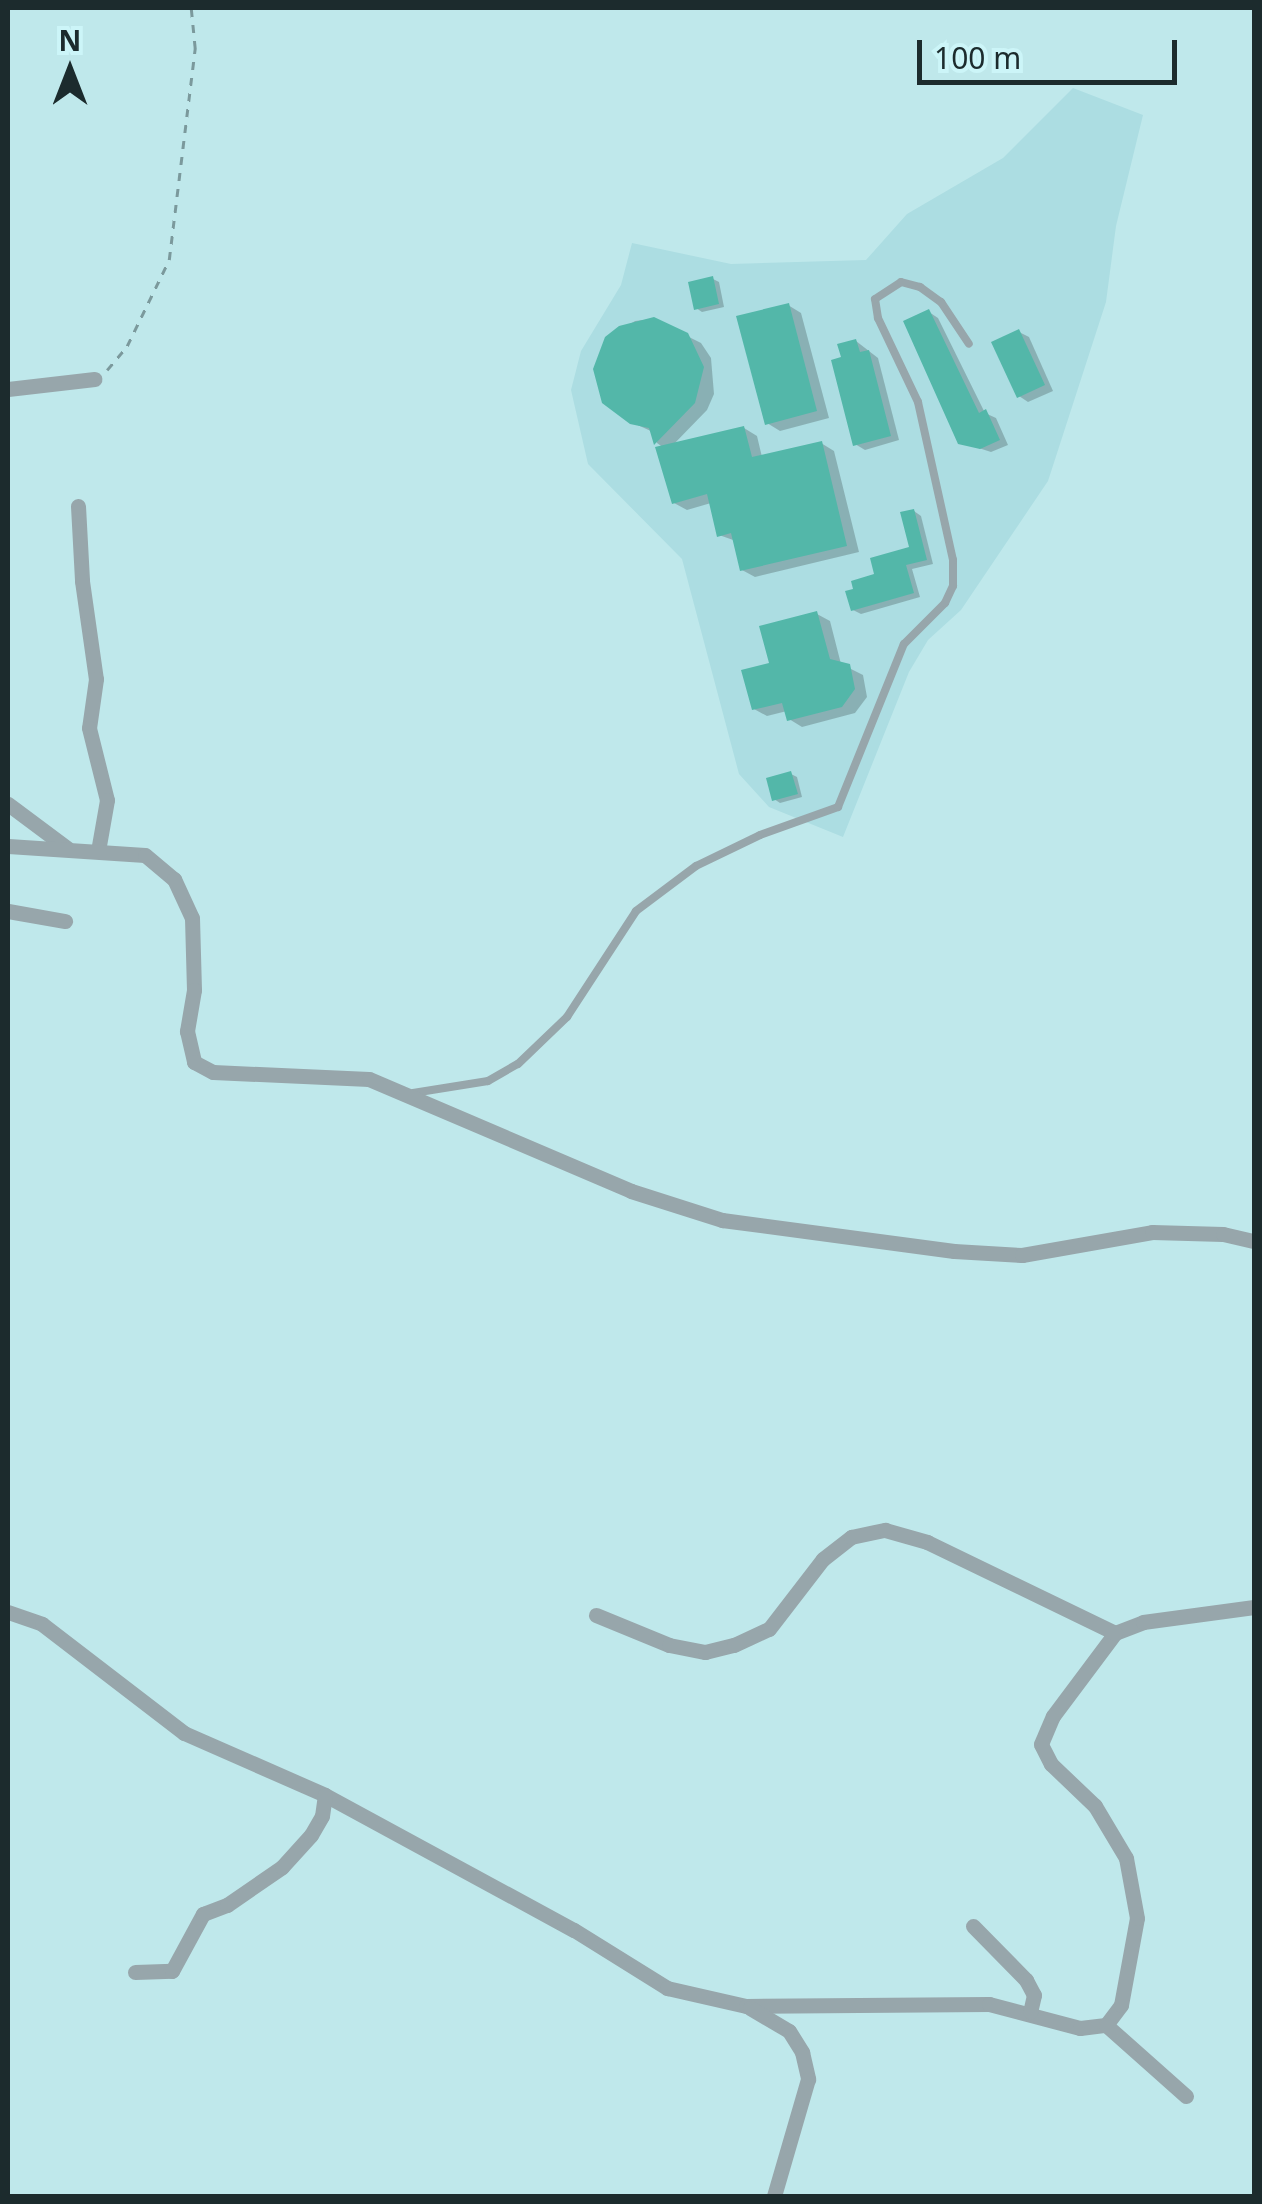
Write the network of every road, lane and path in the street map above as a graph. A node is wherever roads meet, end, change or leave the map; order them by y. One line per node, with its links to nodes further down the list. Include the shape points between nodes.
1 (191, 8): 3 (path, via 196,49 170,260 127,346)
2 (969, 344): 12 (lane, via 941,302 920,288 901,282 876,300 878,318 918,402 954,586 904,644 838,806 696,866 636,911 567,1017 518,1064 488,1081)
3 (94, 379): 4 (street)
4 (8, 390)
5 (78, 506): 9 (street, via 96,679 89,728 108,800)
6 (8, 804): 8 (street)
7 (8, 846): 8 (street)
8 (67, 848): 9 (street)
9 (98, 852): 12 (street, via 145,855 174,879 192,918 194,990 186,1031 194,1062 213,1072 369,1078)
10 (8, 911): 11 (street)
11 (65, 922)
12 (409, 1094): 13 (street, via 631,1190 722,1220 1022,1255 1152,1232)
13 (1254, 1241)
14 (1254, 1607): 17 (street, via 1143,1622)
15 (8, 1612): 18 (street, via 42,1624 184,1733)
16 (596, 1615): 17 (street, via 669,1645 704,1652 734,1645 769,1630 823,1560 850,1537 885,1530 927,1542)
17 (1115, 1634): 23 (street, via 1053,1716 1041,1744 1051,1764 1095,1806 1126,1858 1137,1918 1121,2005)
18 (325, 1794): 20 (street, via 311,1834 282,1867 227,1906 203,1914 172,1971); 21 (street, via 666,1988)
19 (973, 1926): 22 (street, via 1026,1980 1034,1995)
20 (135, 1972)
21 (746, 2006): 22 (street, via 989,2004); 25 (street, via 790,2032 808,2079)
22 (1030, 2012): 23 (street, via 1080,2028)
23 (1106, 2025): 24 (street)
24 (1186, 2096)
25 (774, 2196)

